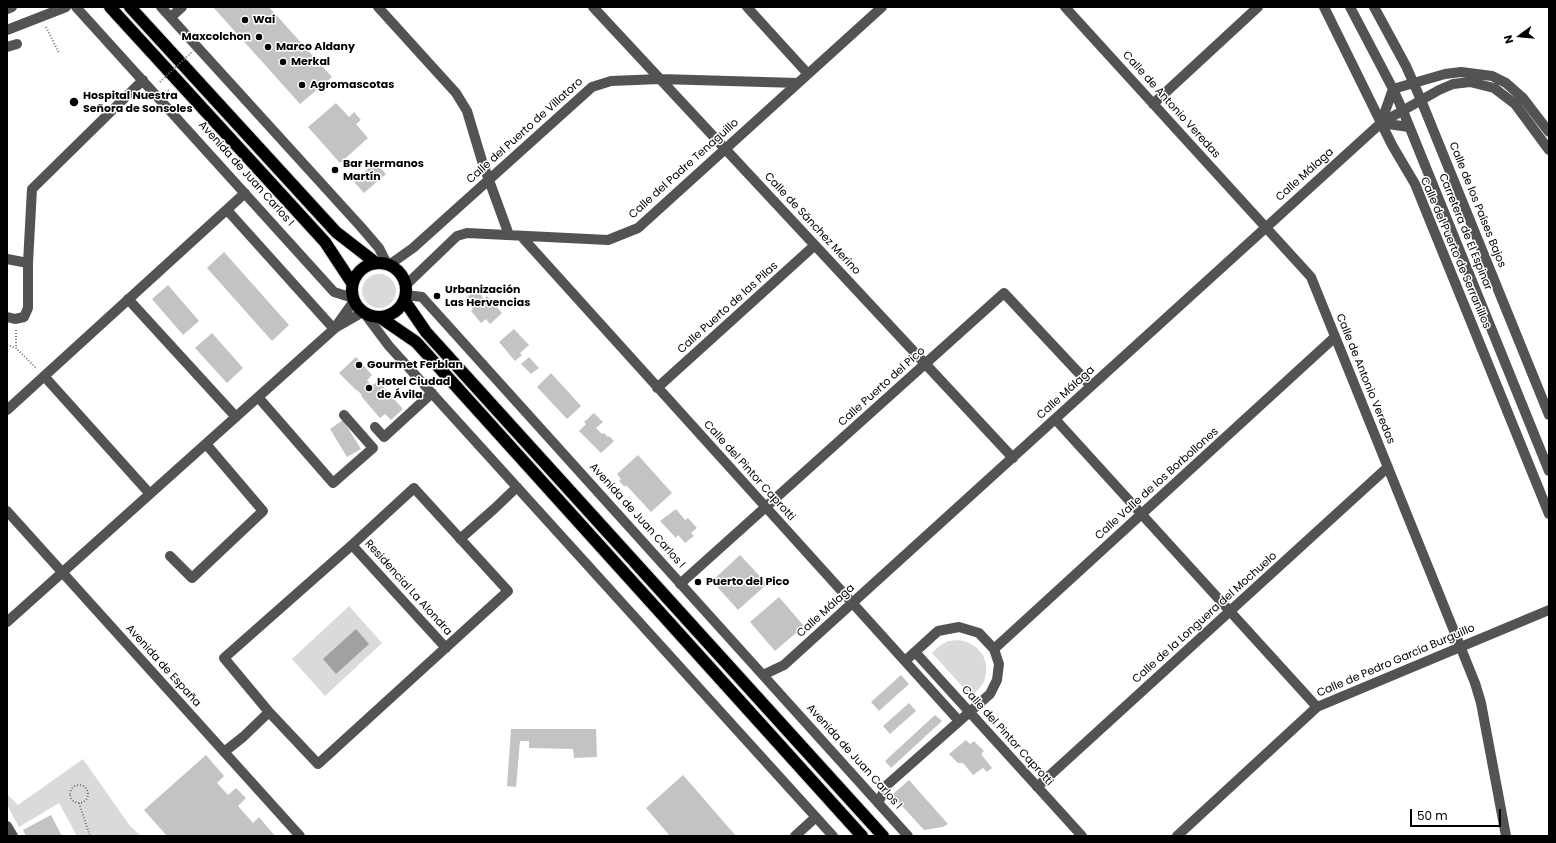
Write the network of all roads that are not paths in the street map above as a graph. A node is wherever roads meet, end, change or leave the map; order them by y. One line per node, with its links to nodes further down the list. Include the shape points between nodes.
1 (12, 7): 17 (street)
2 (66, 7): 19 (street)
3 (76, 7): 22 (street, Avenida de Juan Carlos I)
4 (110, 7): 44 (highway, Avenida de Juan Carlos I, via 325,242)
5 (130, 7): 43 (highway, via 336,232)
6 (161, 7): 18 (street)
7 (182, 7): 18 (street)
8 (378, 7): 34 (street, via 456,93 467,111)
9 (593, 7): 21 (street, Calle de Sánchez Merino)
10 (747, 7): 20 (street)
11 (882, 7): 20 (street, Calle del Padre Tenaguillo)
12 (1066, 7): 27 (street, Calle de Antonio Veredas)
13 (1258, 7): 27 (street)
14 (1324, 7): 29 (street, Calle del Puerto de Serranillos)
15 (1350, 7): 25 (street, Carretera de El Espinar)
16 (1374, 7): 23 (street, Calle de los Países Bajos)
17 (7, 9)
18 (171, 17): 43 (street, via 361,227 379,248)
19 (7, 30)
20 (808, 74): 24 (street, Calle del Padre Tenaguillo)
21 (660, 78): 24 (street, Calle del Puerto de Villatoro); 32 (street, Calle de Sánchez Merino); 34 (street, Calle del Puerto de Villatoro, via 611,81 592,87)
22 (143, 80): 35 (street, Avenida de Juan Carlos I); 42 (street, via 32,189)
23 (1414, 82): 25 (street); 26 (street, Calle de los Países Bajos); 31 (street, via 1461,72 1492,76 1506,83 1523,98)
24 (798, 83): 32 (street, Calle del Padre Tenaguillo)
25 (1393, 89): 28 (street, Carretera de El Espinar); 29 (street, Calle Málaga)
26 (1421, 100): 28 (street, Calle Málaga); 33 (street, Calle Málaga, via 1453,84 1470,82 1494,88 1515,104); 61 (street, Calle de los Países Bajos)
27 (1153, 104): 37 (street, Calle de Antonio Veredas)
28 (1403, 111): 29 (street, Calle Málaga); 30 (street, Carretera de El Espinar)
29 (1381, 123): 30 (street); 37 (street, Calle Málaga); 74 (street, Calle del Puerto de Serranillos, via 1415,184)
30 (1409, 127): 68 (street, Carretera de El Espinar)
31 (1549, 132)
32 (725, 149): 39 (street, Calle del Padre Tenaguillo, via 638,228 608,240); 40 (street, Calle de Sánchez Merino)
33 (1549, 150)
34 (488, 180): 38 (street); 43 (street, Calle del Puerto de Villatoro, via 413,248)
35 (245, 193): 36 (street); 47 (street, Avenida de Juan Carlos I, via 334,292)
36 (227, 210): 46 (street); 51 (street)
37 (1266, 227): 52 (street, Calle de Antonio Veredas, via 1311,277); 55 (street, Calle Málaga)
38 (509, 235): 39 (street, Calle del Padre Tenaguillo); 45 (street, Calle del Padre Tenaguillo, via 467,233 457,236)
39 (521, 236): 56 (street, Calle del Pintor Caprotti)
40 (815, 245): 53 (street, Calle de Sánchez Merino); 56 (street, Calle Puerto de las Pilas)
41 (7, 259): 42 (street)
42 (28, 263): 49 (street, via 28,308 24,317)
43 (384, 264): 44 (highway, via 365,266 357,273); 45 (highway, via 400,273)
44 (352, 283): 47 (highway)
45 (405, 293): 50 (highway, via 396,312); 79 (street, Avenida de Juan Carlos I, via 422,297); 106 (highway, via 426,332)
46 (128, 299): 54 (street); 62 (street)
47 (353, 300): 48 (highway); 51 (street)
48 (364, 313): 50 (highway); 51 (street); 57 (street, via 389,346)
49 (11, 318)
50 (381, 318): 105 (highway, via 416,342)
51 (334, 329): 58 (street)
52 (1335, 337): 67 (street, Calle de Antonio Veredas); 73 (street, Calle Valle de los Borbollones)
53 (926, 364): 55 (street, Calle Puerto del Pico, via 1004,293); 66 (street, Calle de Sánchez Merino); 71 (street, Calle Puerto del Pico)
54 (44, 376): 59 (street); 70 (street)
55 (1091, 386): 63 (street, Calle Málaga)
56 (657, 388): 71 (street, Calle del Pintor Caprotti)
57 (432, 393): 64 (street, via 384,437); 69 (street)
58 (258, 397): 60 (street, via 333,483 373,448); 62 (street)
59 (7, 410)
60 (344, 415)
61 (1549, 415)
62 (236, 417): 65 (street)
63 (1055, 419): 66 (street, Calle Málaga); 73 (street)
64 (375, 427)
65 (206, 444): 70 (street); 77 (street, via 263,511 192,578)
66 (1012, 458): 80 (street, Calle Málaga)
67 (1388, 467): 82 (street, Calle de la Longuera del Mochuelo); 84 (street, Calle de Antonio Veredas)
68 (1549, 471)
69 (517, 487): 75 (street); 99 (street)
70 (150, 494): 78 (street)
71 (766, 507): 79 (street, Calle Puerto del Pico); 80 (street, Calle del Pintor Caprotti)
72 (7, 511): 78 (street, Avenida de España)
73 (1142, 514): 82 (street); 86 (street, Calle Valle de los Borbollones)
74 (1549, 514)
75 (460, 539): 76 (street, via 414,488); 85 (street, via 508,591)
76 (352, 545): 85 (street, Residencial La Alondra); 91 (street, via 224,658)
77 (170, 556)
78 (62, 573): 83 (street); 94 (street, Avenida de España)
79 (680, 584): 89 (street, Avenida de Juan Carlos I)
80 (852, 603): 88 (street, Calle del Pintor Caprotti); 89 (street, Calle Málaga, via 784,665)
81 (1549, 610): 84 (street, Calle de Pedro García Burguillo)
82 (1230, 611): 90 (street); 96 (street, Calle de la Longuera del Mochuelo)
83 (7, 622)
84 (1460, 647): 90 (street, Calle de Pedro García Burguillo); 110 (street, Calle de Antonio Veredas, via 1481,703)
85 (446, 648): 91 (street, via 318,764)
86 (994, 649): 87 (street, via 980,633 959,627 938,632); 92 (street, via 999,664 997,680 990,694)
87 (915, 652): 88 (street); 92 (street, Calle del Pintor Caprotti)
88 (905, 661): 93 (street, Calle del Pintor Caprotti)
89 (763, 675): 97 (street, Avenida de Juan Carlos I)
90 (1317, 707): 109 (street, Calle de Pedro García Burguillo)
91 (269, 712): 94 (street)
92 (970, 712): 93 (street); 96 (street, Calle del Pintor Caprotti)
93 (959, 721): 95 (street)
94 (224, 752): 102 (street, Avenida de España)
95 (887, 785): 97 (street); 98 (street)
96 (1037, 787): 108 (street, Calle del Pintor Caprotti)
97 (868, 791): 98 (street, Avenida de Juan Carlos I)
98 (878, 802): 107 (street, Avenida de Juan Carlos I)
99 (816, 817): 103 (street); 104 (street)
100 (7, 826): 101 (street)
101 (13, 836)
102 (300, 836)
103 (795, 836)
104 (833, 836)
105 (862, 836)
106 (883, 836)
107 (908, 836)
108 (1082, 836)
109 (1177, 836)
110 (1506, 836)

